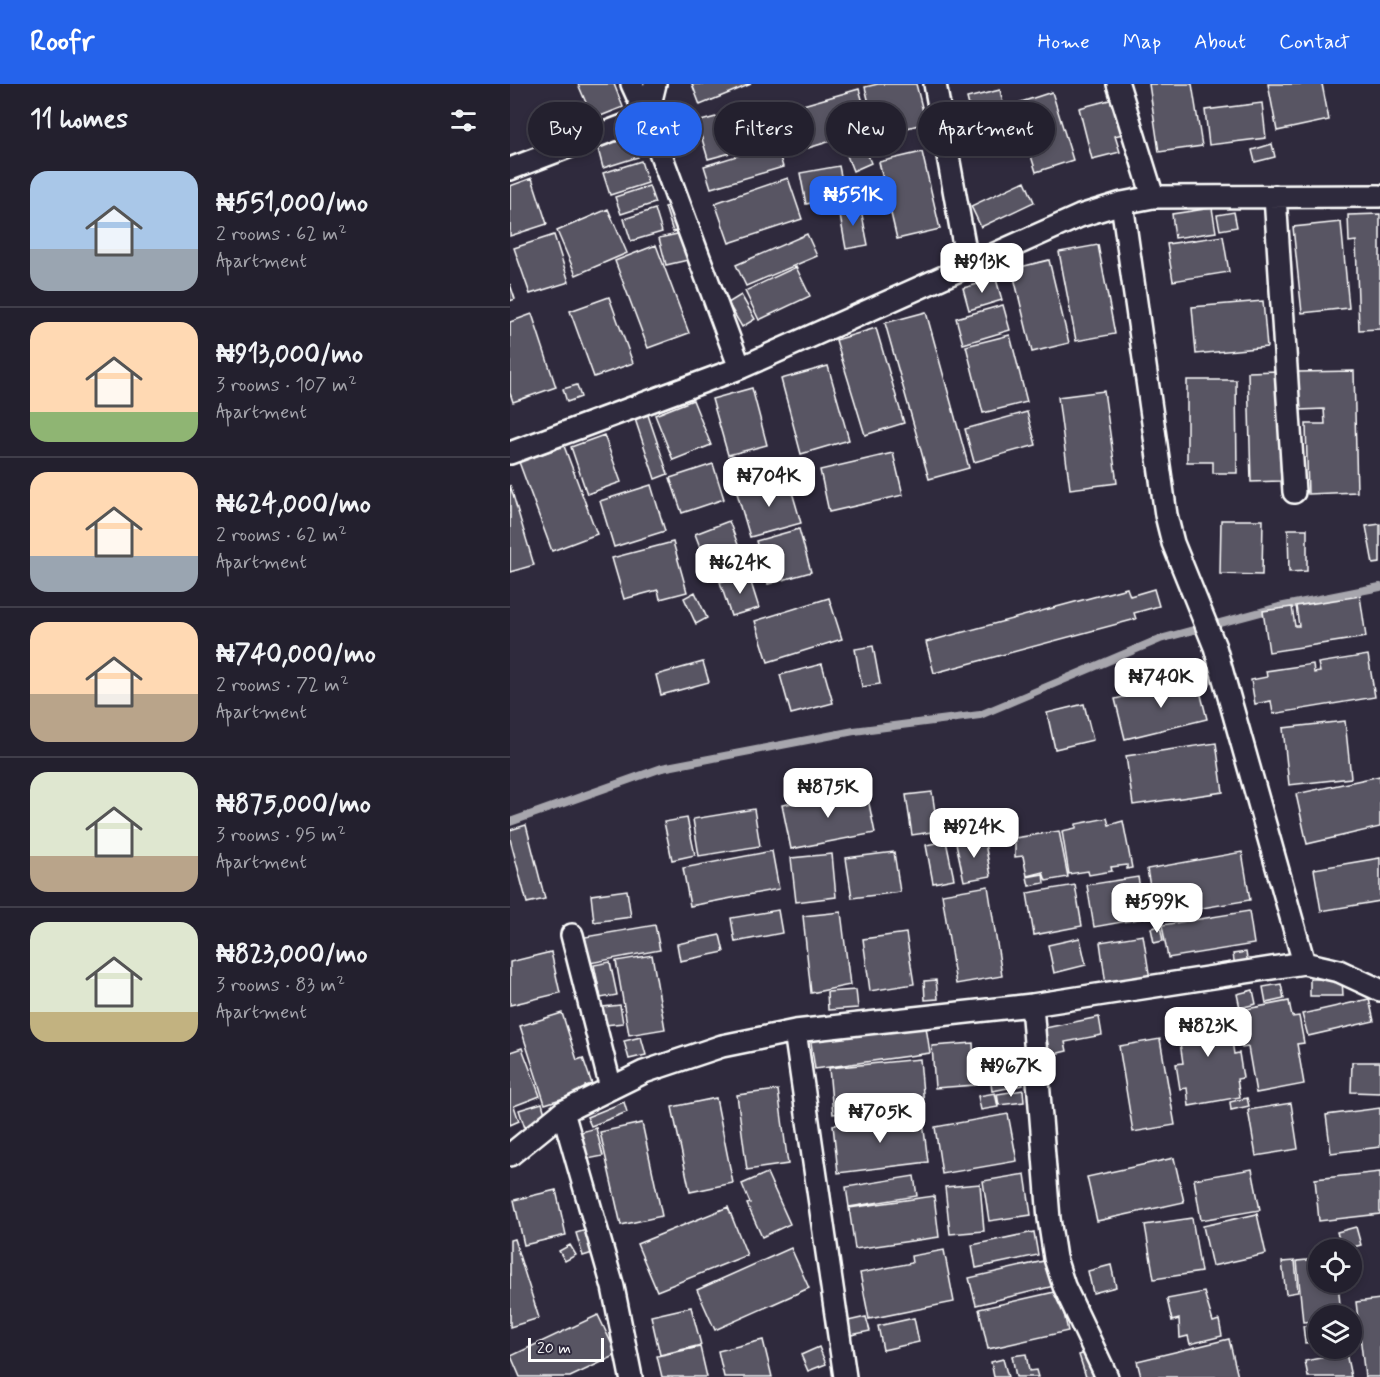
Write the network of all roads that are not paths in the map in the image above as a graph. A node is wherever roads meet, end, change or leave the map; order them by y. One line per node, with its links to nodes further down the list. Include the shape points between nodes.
1 (632, 84): 5 (street)
2 (655, 84): 6 (street)
3 (935, 84): 14 (street)
4 (1119, 84): 12 (street)
5 (640, 102)
6 (651, 102)
7 (615, 129): 9 (street)
8 (661, 156): 15 (street)
9 (510, 169)
10 (1275, 196): 11 (street); 12 (street); 17 (street)
11 (1380, 196)
12 (1153, 197): 13 (street)
13 (1122, 202): 14 (street, via 1080,216); 19 (street, via 1166,515 1173,543 1215,647)
14 (968, 267): 15 (street)
15 (740, 368): 16 (street)
16 (510, 453)
17 (1294, 492)
18 (572, 935): 23 (street)
19 (1304, 963): 20 (street, via 1340,971); 21 (street)
20 (1380, 990)
21 (1032, 1005): 22 (street); 28 (street, via 1055,1258)
22 (795, 1031): 23 (street, via 722,1046 644,1072); 27 (street)
23 (611, 1088): 24 (street)
24 (563, 1112): 25 (street); 26 (street, via 612,1287)
25 (510, 1155)
26 (631, 1377)
27 (845, 1377)
28 (1107, 1377)

